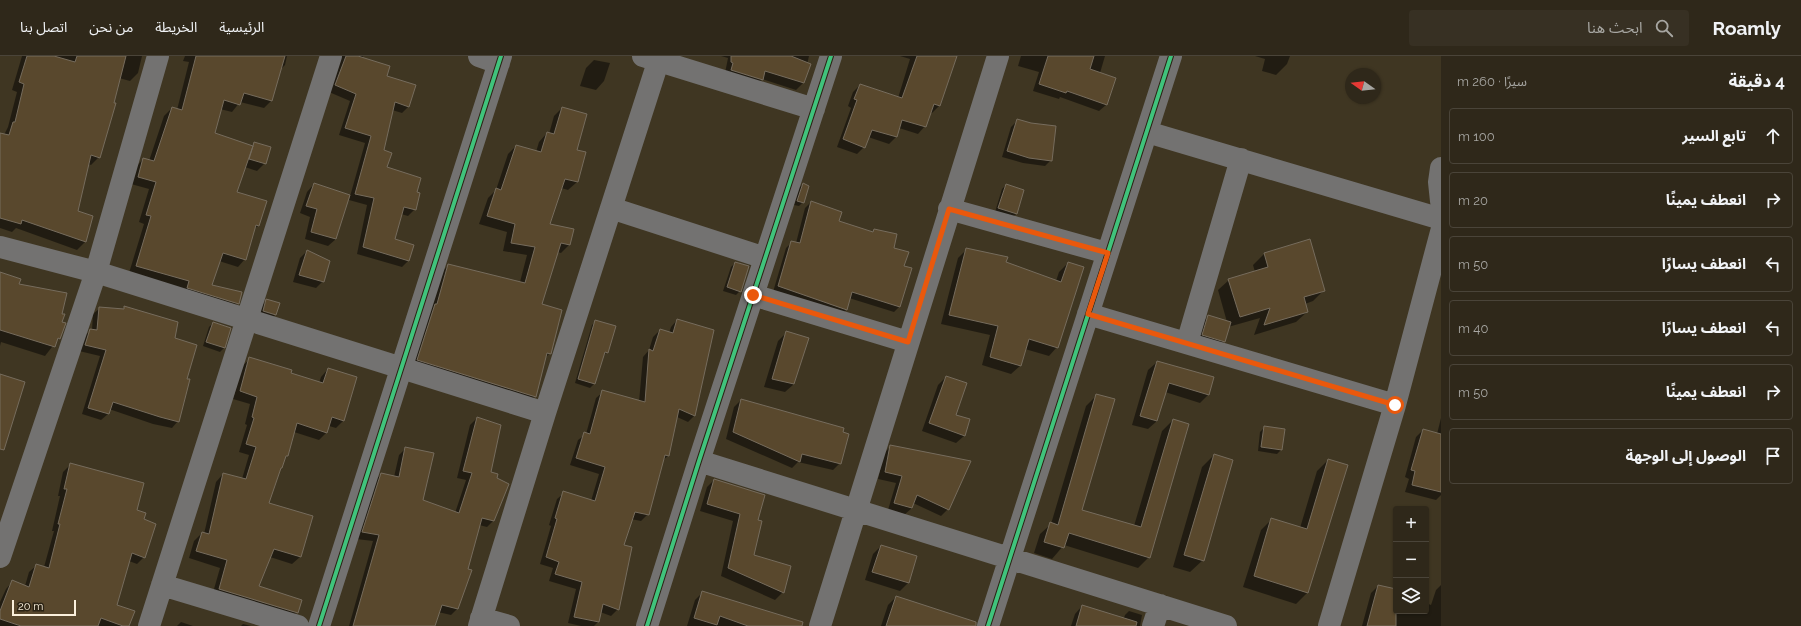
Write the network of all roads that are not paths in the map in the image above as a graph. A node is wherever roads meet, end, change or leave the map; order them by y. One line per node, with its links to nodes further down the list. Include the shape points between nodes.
1 (158, 56): 21 (street)
2 (331, 56): 24 (street)
3 (479, 56): 8 (street)
4 (830, 56): 9 (street)
5 (998, 56): 15 (street)
6 (1171, 56): 10 (street)
7 (654, 58): 9 (street); 14 (street)
8 (500, 59): 27 (street)
9 (814, 109): 20 (street)
10 (1146, 132): 11 (street); 19 (street)
11 (1241, 159): 16 (street); 26 (street)
12 (1441, 168): 13 (street)
13 (1441, 201)
14 (611, 208): 20 (street); 29 (street)
15 (949, 209): 19 (street); 25 (street)
16 (1441, 219)
17 (1441, 232): 28 (street)
18 (0, 247): 21 (street)
19 (1108, 253): 23 (street)
20 (765, 258): 22 (street)
21 (96, 272): 24 (street); 32 (street)
22 (753, 295): 25 (street); 30 (street)
23 (1088, 314): 26 (street); 33 (street)
24 (247, 321): 27 (street); 34 (street)
25 (908, 342): 31 (street)
26 (1187, 343): 28 (street)
27 (401, 368): 29 (street); 39 (street)
28 (1395, 405): 46 (street)
29 (545, 414): 36 (street)
30 (698, 461): 31 (street); 41 (street)
31 (855, 510): 33 (street); 42 (street)
32 (2, 543)
33 (1009, 558): 35 (street); 43 (street)
34 (162, 585): 37 (street); 38 (street)
35 (1160, 605): 44 (street); 45 (street)
36 (480, 622): 40 (street)
37 (149, 626)
38 (298, 626)
39 (319, 626)
40 (509, 626)
41 (647, 626)
42 (820, 626)
43 (988, 626)
44 (1153, 626)
45 (1226, 626)
46 (1329, 626)

